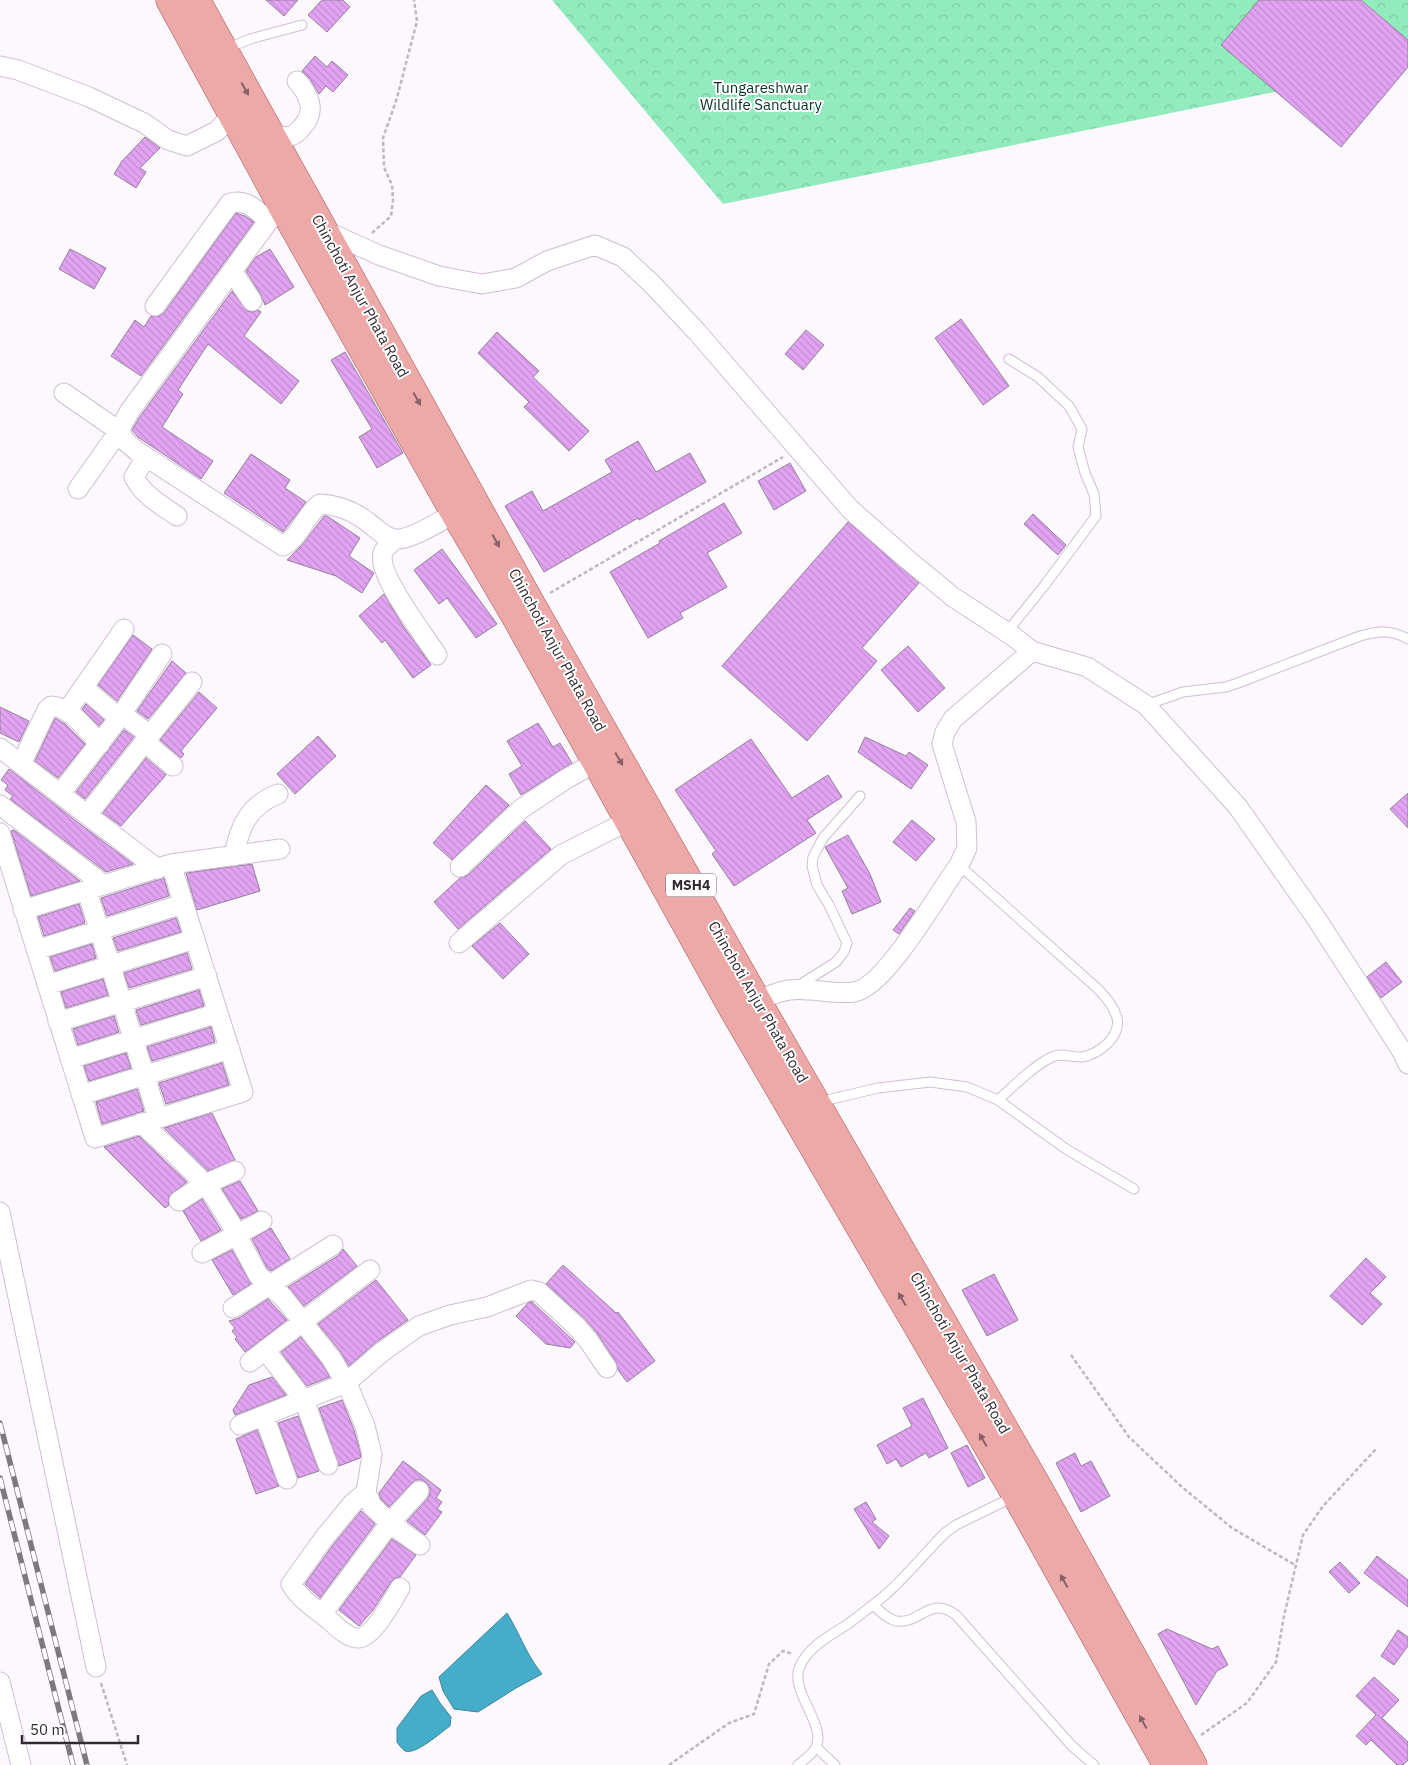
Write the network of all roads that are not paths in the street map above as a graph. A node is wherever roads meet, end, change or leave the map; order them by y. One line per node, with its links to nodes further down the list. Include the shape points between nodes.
1 (170, 0): 7 (main road, Chinchoti Anjur Phata Road / MSH4)
2 (196, 0): 4 (main road, Chinchoti Anjur Phata Road / MSH4)
3 (302, 25): 4 (lane, via 250,39)
4 (224, 51): 8 (main road, Chinchoti Anjur Phata Road / MSH4, one-way to 8)
5 (0, 66): 7 (street, via 89,97 144,123 168,140 188,146 217,131)
6 (297, 81): 8 (street, via 310,100 311,110 306,123 288,137)
7 (233, 114): 9 (main road, Chinchoti Anjur Phata Road / MSH4)
8 (270, 134): 9 (main road, Chinchoti Anjur Phata Road / MSH4)
9 (279, 198): 10 (main road, Chinchoti Anjur Phata Road / MSH4); 11 (street); 13 (street, via 254,208 243,201 230,203); 19 (main road, Chinchoti Anjur Phata Road / MSH4)
10 (323, 230): 23 (street, via 380,256 439,276 482,284 516,278 547,261 595,245 623,256 697,332 850,509 953,597); 63 (main road, Chinchoti Anjur Phata Road / MSH4, one-way to 63, via 531,604)
11 (232, 271): 12 (street); 16 (street, via 129,412)
12 (252, 302)
13 (155, 306)
14 (1009, 359): 23 (lane, via 1038,377 1069,406 1082,429 1078,447 1094,494 1096,516)
15 (64, 392): 16 (street)
16 (119, 431): 17 (street, via 126,442); 18 (street)
17 (146, 457): 20 (street, via 134,476 138,486); 21 (street, via 283,546 320,504 349,510 386,536)
18 (78, 489)
19 (455, 513): 21 (street, via 423,530); 36 (main road, Chinchoti Anjur Phata Road / MSH4)
20 (177, 516)
21 (396, 539): 27 (street, via 383,553 386,574)
22 (124, 629): 29 (street)
23 (1007, 632): 25 (street)
24 (1408, 639): 30 (lane, via 1396,632 1380,631 1360,636 1226,687 1183,692)
25 (1032, 651): 30 (street, via 1087,667); 48 (street, via 952,719 945,732 942,744 968,835 967,848)
26 (162, 654): 32 (street)
27 (437, 655)
28 (192, 682): 33 (street)
29 (83, 687): 31 (street); 32 (street)
30 (1146, 705): 68 (street, via 1238,807)
31 (67, 711): 34 (street); 37 (street, via 59,706 47,710)
32 (121, 716): 33 (street); 34 (street)
33 (147, 738): 38 (street); 43 (street)
34 (100, 744): 39 (street)
35 (0, 748): 37 (street)
36 (596, 762): 44 (main road, Chinchoti Anjur Phata Road / MSH4); 50 (street, via 521,809)
37 (21, 764): 39 (street)
38 (173, 766)
39 (60, 794): 43 (street)
40 (278, 794): 47 (street, via 265,799 248,816 238,834)
41 (860, 796): 61 (lane, via 824,838 813,857 812,866 817,885 847,943 844,952 836,962)
42 (0, 805): 51 (street)
43 (87, 815): 49 (street)
44 (628, 821): 56 (street, via 561,855); 63 (main road, Chinchoti Anjur Phata Road / MSH4)
45 (0, 833): 53 (street)
46 (280, 849): 47 (street)
47 (234, 856): 49 (street)
48 (959, 865): 61 (street, via 893,962 878,978 855,992); 72 (lane, via 1098,989 1118,1019 1107,1044 1094,1054 1054,1056)
49 (165, 867): 51 (street); 52 (street)
50 (460, 867)
51 (95, 888): 53 (street); 54 (street)
52 (183, 904): 54 (street); 55 (street)
53 (23, 910): 57 (street)
54 (99, 930): 57 (street); 58 (street)
55 (195, 939): 58 (street); 59 (street)
56 (459, 943)
57 (36, 950): 60 (street)
58 (110, 965): 60 (street); 62 (street)
59 (207, 976): 62 (street); 64 (street)
60 (47, 985): 65 (street)
61 (789, 990): 63 (street)
62 (122, 1002): 65 (street); 66 (street)
63 (745, 1005): 73 (main road, Chinchoti Anjur Phata Road / MSH4)
64 (218, 1013): 66 (street); 67 (street)
65 (58, 1022): 69 (street)
66 (134, 1039): 69 (street); 70 (street)
67 (230, 1049): 70 (street); 74 (street, via 243,1092)
68 (1407, 1057)
69 (70, 1059): 71 (street)
70 (145, 1075): 71 (street); 74 (street)
71 (82, 1095): 74 (street, via 95,1138)
72 (998, 1100): 73 (lane, via 967,1086 930,1082 878,1088); 77 (lane, via 1066,1148)
73 (804, 1107): 99 (main road, Chinchoti Anjur Phata Road / MSH4, one-way to 73); 108 (main road, Chinchoti Anjur Phata Road / MSH4, via 1036,1484)
74 (150, 1121): 76 (street)
75 (236, 1171): 76 (street)
76 (205, 1184): 78 (street); 81 (street)
77 (1134, 1189)
78 (179, 1201)
79 (0, 1212): 105 (street)
80 (262, 1221): 81 (street)
81 (236, 1234): 83 (street); 85 (street)
82 (333, 1245): 85 (street)
83 (202, 1252)
84 (370, 1270): 87 (street)
85 (267, 1285): 86 (street); 87 (street, via 283,1297)
86 (233, 1308)
87 (302, 1321): 88 (street); 91 (street)
88 (265, 1350): 89 (street); 92 (street)
89 (250, 1362)
90 (607, 1368): 91 (street, via 576,1326 539,1292 531,1290 487,1307 418,1326)
91 (346, 1383): 92 (street); 98 (street, via 365,1426 372,1455)
92 (304, 1400): 93 (street); 95 (street)
93 (264, 1416): 94 (street); 96 (street)
94 (240, 1425)
95 (328, 1465)
96 (287, 1479)
97 (419, 1491): 100 (street)
98 (366, 1492): 100 (street, via 372,1506); 104 (street, via 324,1538 291,1584 295,1592)
99 (1016, 1495): 103 (lane, via 956,1525); 108 (main road, Chinchoti Anjur Phata Road / MSH4, one-way to 99)
100 (390, 1523): 101 (street); 104 (street)
101 (420, 1545)
102 (400, 1588): 104 (street, via 386,1614 359,1638 348,1635)
103 (873, 1605): 107 (lane, via 815,1646 798,1669 797,1680 816,1729); 112 (lane, via 897,1621 940,1607 948,1609 1072,1746)
104 (322, 1614)
105 (96, 1667)
106 (0, 1682): 109 (street)
107 (816, 1747): 110 (lane); 111 (lane)
108 (1181, 1759)
109 (21, 1765)
110 (798, 1765)
111 (835, 1765)
112 (1094, 1765)

